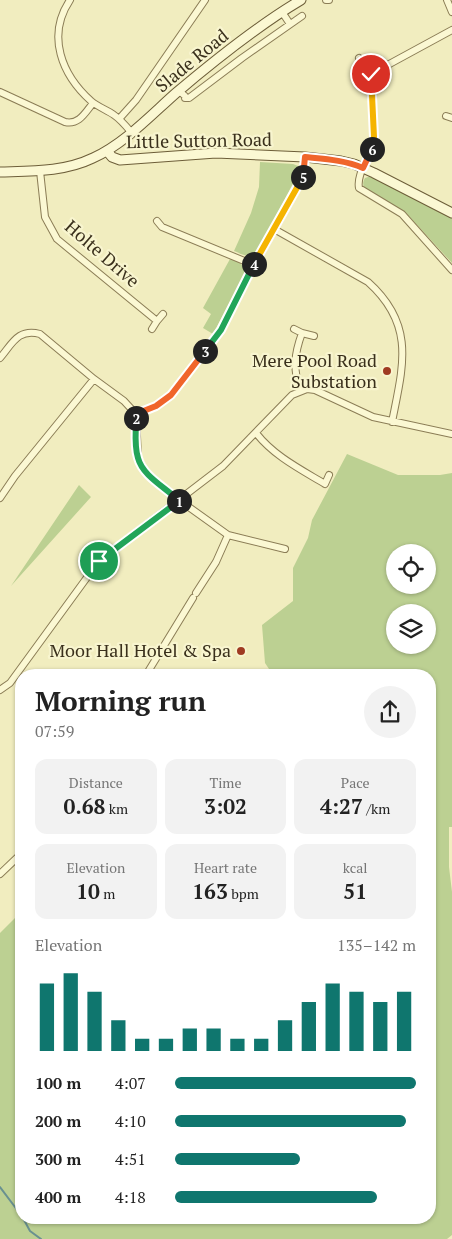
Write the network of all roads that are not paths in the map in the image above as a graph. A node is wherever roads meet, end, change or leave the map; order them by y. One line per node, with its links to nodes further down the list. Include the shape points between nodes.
1 (70, 0): 14 (street, via 60,26 61,59 74,84)
2 (205, 0): 15 (street, via 136,100)
3 (301, 0): 5 (street, Slade Road)
4 (447, 0): 6 (street)
5 (282, 12): 8 (street); 12 (street, Slade Road)
6 (452, 12)
7 (302, 16): 8 (street)
8 (290, 24): 12 (street, via 189,98)
9 (452, 30): 11 (street)
10 (359, 58): 11 (street)
11 (370, 76): 19 (street, via 374,137 373,148)
12 (179, 91): 16 (street, Slade Road)
13 (0, 92): 14 (street, via 72,124)
14 (93, 103): 15 (street)
15 (118, 119): 16 (street)
16 (131, 132): 17 (street, Slade Road)
17 (107, 152): 18 (street, Little Sutton Road, via 120,160 216,153); 20 (street, Little Sutton Road, via 74,166)
18 (305, 157): 19 (street, Little Sutton Road, via 340,161); 24 (street, via 303,178)
19 (363, 168): 22 (street, Little Sutton Road); 26 (street, via 359,188 402,214)
20 (40, 171): 21 (street, Little Sutton Road); 28 (street, Holte Drive, via 45,217 57,240)
21 (0, 172)
22 (452, 213)
23 (157, 221): 25 (street)
24 (274, 229): 25 (street); 37 (street, via 368,282 388,304 398,326 403,353)
25 (254, 265): 36 (street, via 221,330 171,395 156,406)
26 (452, 270)
27 (163, 314): 28 (street)
28 (157, 320): 29 (street)
29 (152, 329)
30 (294, 329): 31 (street)
31 (302, 333): 32 (street); 35 (street, via 295,359)
32 (314, 336)
33 (0, 358): 34 (street, via 17,337 33,332 40,334)
34 (94, 379): 36 (street); 43 (street)
35 (300, 391): 37 (street, via 315,390 373,417); 38 (street, via 285,400)
36 (136, 414): 44 (street, via 136,451 140,464)
37 (392, 422): 39 (street)
38 (256, 433): 41 (street, via 275,454); 44 (street, via 223,466)
39 (452, 434)
40 (329, 475): 41 (street)
41 (325, 484): 42 (street)
42 (321, 492)
43 (0, 498)
44 (179, 500): 45 (street); 47 (street, via 99,561)
45 (228, 535): 46 (street); 48 (street, via 216,562)
46 (285, 549)
47 (20, 669)
48 (150, 669)
49 (15, 676): 50 (street)
50 (0, 690)
51 (15, 860): 52 (street)
52 (0, 874)

